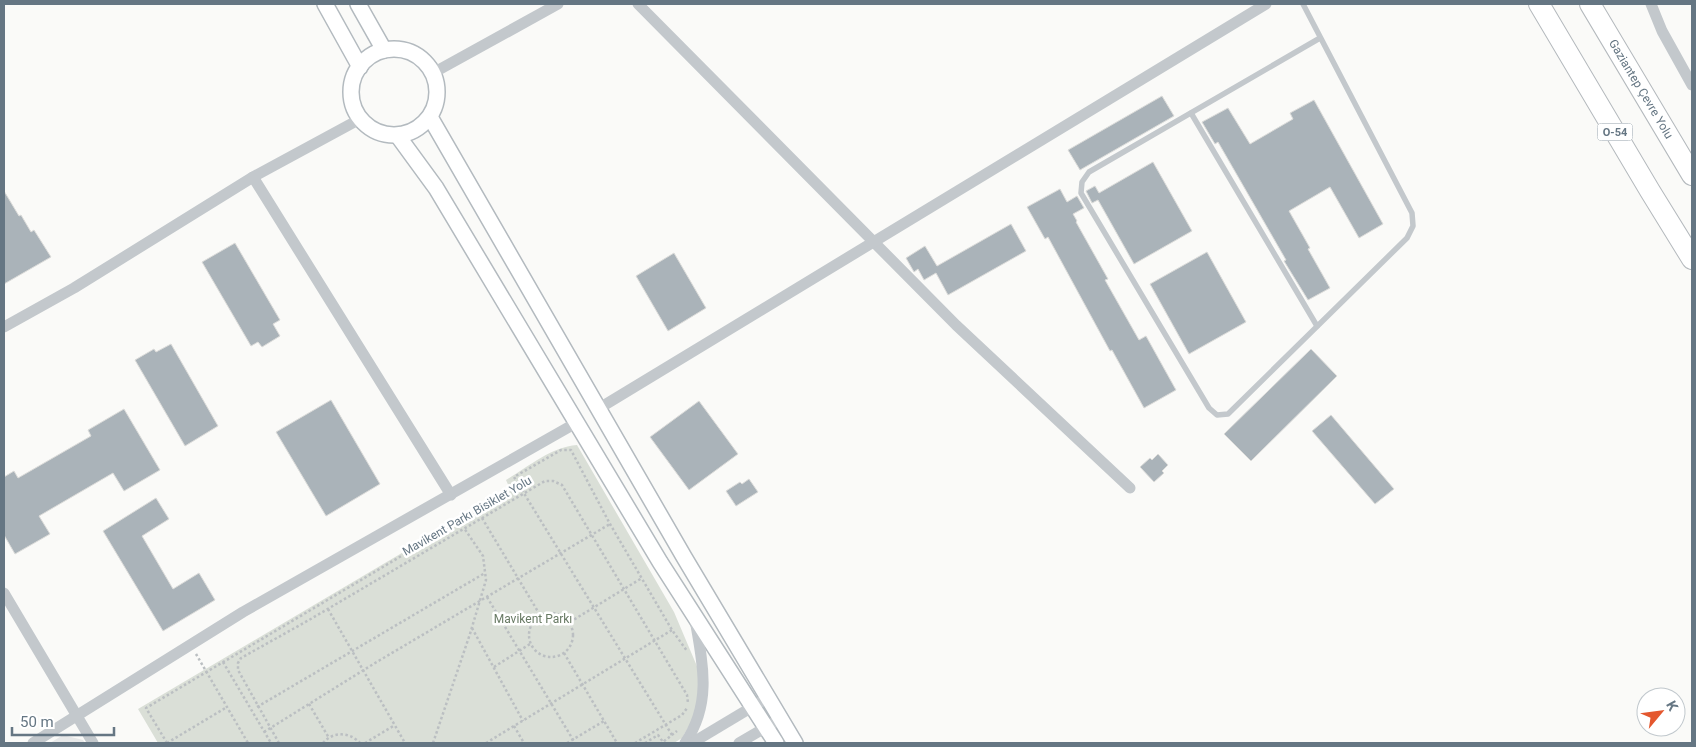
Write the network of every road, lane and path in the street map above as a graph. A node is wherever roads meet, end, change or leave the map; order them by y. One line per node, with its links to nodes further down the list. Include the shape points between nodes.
1 (325, 4): 12 (main road)
2 (358, 4): 11 (main road)
3 (558, 4): 13 (street)
4 (638, 4): 21 (street)
5 (1266, 4): 21 (street)
6 (1302, 4): 10 (lane)
7 (1539, 4): 22 (highway, O-54)
8 (1590, 4): 19 (highway, Gaziantep Çevre Yolu)
9 (1651, 4): 14 (street, via 1662,32)
10 (1320, 38): 15 (lane); 23 (lane, via 1414,220 1407,238)
11 (384, 50): 12 (main road); 13 (main road, via 402,49 416,54)
12 (360, 66): 17 (main road, via 351,86 351,100)
13 (433, 73): 16 (main road, via 438,90)
14 (1692, 85)
15 (1192, 113): 23 (lane); 23 (lane, via 1089,172 1081,188 1086,202 1209,408 1217,415 1228,414)
16 (430, 117): 18 (main road, via 420,128); 25 (main road)
17 (360, 119): 18 (main road, via 378,133); 20 (street)
18 (398, 136): 26 (main road, via 436,188)
19 (1692, 175)
20 (252, 177): 24 (street, via 74,288); 30 (street)
21 (874, 242): 25 (street); 28 (street, via 956,325)
22 (1692, 258)
23 (1317, 326)
24 (4, 327)
25 (598, 410): 63 (main road)
26 (576, 423): 30 (street); 46 (main road)
27 (519, 486): 29 (path); 32 (path, via 514,478 562,450 571,450); 58 (path)
28 (1130, 488)
29 (524, 493): 31 (path, Mavikent Parkı Bisiklet Yolu); 34 (path, Mavikent Parkı Bisiklet Yolu, via 545,481 562,485); 35 (path)
30 (451, 495): 51 (street)
31 (482, 517): 33 (path, Mavikent Parkı Bisiklet Yolu); 37 (path)
32 (610, 524): 34 (path); 38 (path)
33 (464, 528): 36 (path, via 483,556); 44 (path, Mavikent Parkı Bisiklet Yolu)
34 (592, 535): 35 (path); 39 (path, Mavikent Parkı Bisiklet Yolu)
35 (560, 553): 37 (path); 43 (path)
36 (485, 573): 42 (path); 53 (path)
37 (518, 578): 41 (path); 45 (path)
38 (642, 578): 39 (path); 49 (path)
39 (624, 589): 43 (path); 50 (path, Mavikent Parkı Bisiklet Yolu)
40 (4, 593): 69 (street)
41 (487, 597): 42 (path); 54 (path)
42 (480, 601): 48 (path); 60 (path)
43 (594, 608): 47 (path); 57 (path)
44 (328, 609): 53 (path); 66 (path, Mavikent Parkı Bisiklet Yolu, via 241,658 238,670)
45 (540, 615): 47 (path, via 557,613); 52 (path, via 529,630)
46 (694, 616): 67 (main road); 101 (street, via 703,661 704,692 697,718)
47 (570, 622): 55 (path, via 574,637)
48 (472, 628): 59 (path); 93 (path)
49 (672, 630): 50 (path); 56 (path)
50 (655, 641): 57 (path); 74 (path, Mavikent Parkı Bisiklet Yolu, via 687,695 688,706 682,715)
51 (191, 644): 61 (path); 69 (street)
52 (530, 644): 54 (path); 55 (path, via 547,657)
53 (352, 650): 60 (path); 66 (path)
54 (520, 651): 59 (path); 65 (path)
55 (564, 653): 62 (path)
56 (688, 654)
57 (625, 659): 62 (path); 74 (path)
58 (223, 662): 61 (path); 79 (path)
59 (494, 667): 71 (path)
60 (363, 670): 64 (path); 73 (path)
61 (206, 672): 68 (path); 85 (path, via 146,708)
62 (582, 685): 65 (path); 72 (path)
63 (768, 698): 67 (street); 70 (main road)
64 (309, 704): 77 (path); 81 (path)
65 (551, 704): 71 (path); 82 (path)
66 (257, 706): 77 (path, Mavikent Parkı Bisiklet Yolu)
67 (753, 706): 76 (main road); 102 (street)
68 (227, 707): 85 (path); 86 (path)
69 (77, 716): 83 (street); 84 (street)
70 (780, 719): 76 (street); 105 (main road)
71 (523, 721): 75 (path)
72 (604, 721): 82 (path); 98 (path)
73 (395, 725): 91 (path); 92 (path)
74 (665, 725): 80 (path); 99 (path, Mavikent Parkı Bisiklet Yolu)
75 (514, 726): 94 (path); 95 (path)
76 (766, 727): 103 (street); 104 (main road)
77 (270, 728): 79 (path); 88 (path, Mavikent Parkı Bisiklet Yolu)
78 (678, 731): 80 (path)
79 (264, 732): 87 (path)
80 (672, 736): 100 (path, via 663,742 658,735)
81 (329, 738): 89 (path); 90 (path, via 348,735)
82 (573, 740): 96 (path); 97 (path)
83 (33, 743)
84 (93, 743)
85 (167, 743)
86 (247, 743)
87 (270, 743)
88 (279, 743)
89 (323, 743)
90 (360, 743)
91 (365, 743)
92 (405, 743)
93 (433, 743)
94 (486, 743)
95 (524, 743)
96 (567, 743)
97 (575, 743)
98 (617, 743)
99 (635, 743)
100 (645, 743)
101 (685, 743)
102 (692, 743)
103 (739, 743)
104 (776, 743)
105 (795, 743)

